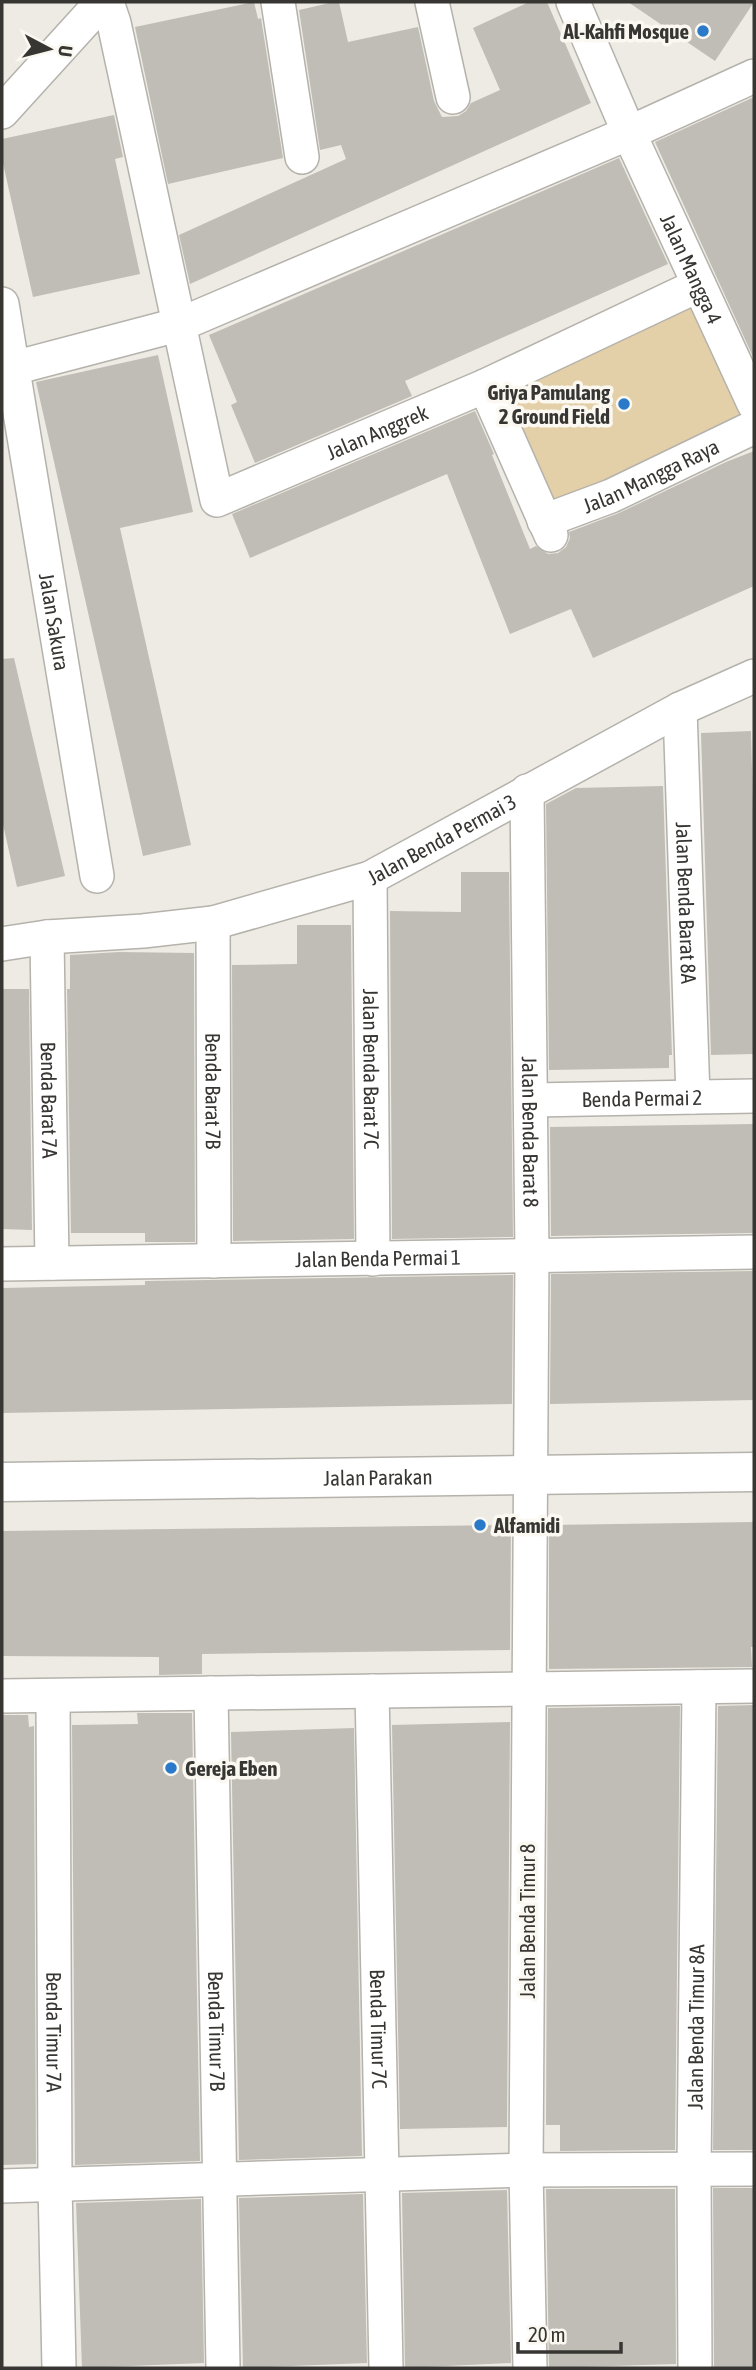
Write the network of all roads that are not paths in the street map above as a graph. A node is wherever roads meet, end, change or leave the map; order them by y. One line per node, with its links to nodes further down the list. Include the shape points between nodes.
1 (104, 2): 7 (street); 12 (street, via 114,23)
2 (278, 2): 9 (street)
3 (432, 2): 6 (street)
4 (573, 2): 8 (street, Jalan Mangga 4)
5 (754, 76): 8 (street)
6 (453, 97)
7 (2, 112)
8 (629, 133): 10 (street, Jalan Mangga 4); 12 (street)
9 (302, 157)
10 (699, 285): 14 (street, Jalan Anggrek); 15 (street, Jalan Mangga 4)
11 (2, 304): 13 (street, Jalan Sakura)
12 (181, 324): 13 (street); 14 (street, Jalan Anggrek, via 217,500)
13 (8, 370): 20 (street, Jalan Sakura)
14 (485, 386): 16 (street, Jalan Mangga Raya, via 547,528)
15 (754, 404)
16 (754, 427)
17 (754, 676): 18 (street, Jalan Benda Permai 3)
18 (680, 709): 19 (street, Jalan Benda Permai 3); 26 (street, Jalan Benda Barat 8A)
19 (527, 791): 21 (street, Jalan Benda Permai 3); 27 (street, Jalan Benda Barat 8)
20 (97, 876)
21 (370, 878): 22 (street, Jalan Benda Permai 3); 30 (street, Jalan Benda Barat 7C)
22 (213, 923): 23 (street, Jalan Benda Permai 3); 31 (street, Benda Barat 7B)
23 (47, 937): 24 (street, Jalan Benda Permai 3); 33 (street, Benda Barat 7A)
24 (2, 944)
25 (754, 1096): 26 (street, Benda Permai 2)
26 (693, 1097): 27 (street, Benda Permai 2)
27 (532, 1100): 29 (street, Jalan Benda Barat 8)
28 (754, 1252): 29 (street, Jalan Benda Permai 1)
29 (532, 1256): 30 (street, Jalan Benda Permai 1); 35 (street, Jalan Benda Barat 8)
30 (373, 1259): 31 (street, Jalan Benda Permai 1)
31 (214, 1261): 33 (street, Jalan Benda Permai 1)
32 (2, 1264): 33 (street, Jalan Benda Permai 1)
33 (52, 1264)
34 (754, 1472): 35 (street, Jalan Parakan)
35 (532, 1475): 36 (street, Jalan Parakan); 39 (street, Jalan Benda Timur 8)
36 (2, 1482)
37 (754, 1686): 38 (street)
38 (699, 1687): 39 (street); 46 (street, Jalan Benda Timur 8A)
39 (528, 1689): 40 (street); 45 (street, Jalan Benda Timur 8)
40 (372, 1691): 41 (street); 47 (street, Benda Timur 7C)
41 (211, 1693): 43 (street); 48 (street, Benda Timur 7B)
42 (2, 1696): 43 (street)
43 (53, 1696): 49 (street, Benda Timur 7A)
44 (754, 2169): 46 (street)
45 (526, 2170): 46 (street); 47 (street); 54 (street, Jalan Benda Timur 8)
46 (694, 2170): 55 (street, Jalan Benda Timur 8A)
47 (384, 2176): 48 (street); 53 (street, Benda Timur 7C)
48 (220, 2180): 49 (street); 52 (street, Benda Timur 7B)
49 (55, 2185): 50 (street); 51 (street, Benda Timur 7A)
50 (2, 2186)
51 (59, 2368)
52 (223, 2368)
53 (386, 2368)
54 (530, 2368)
55 (695, 2368)

